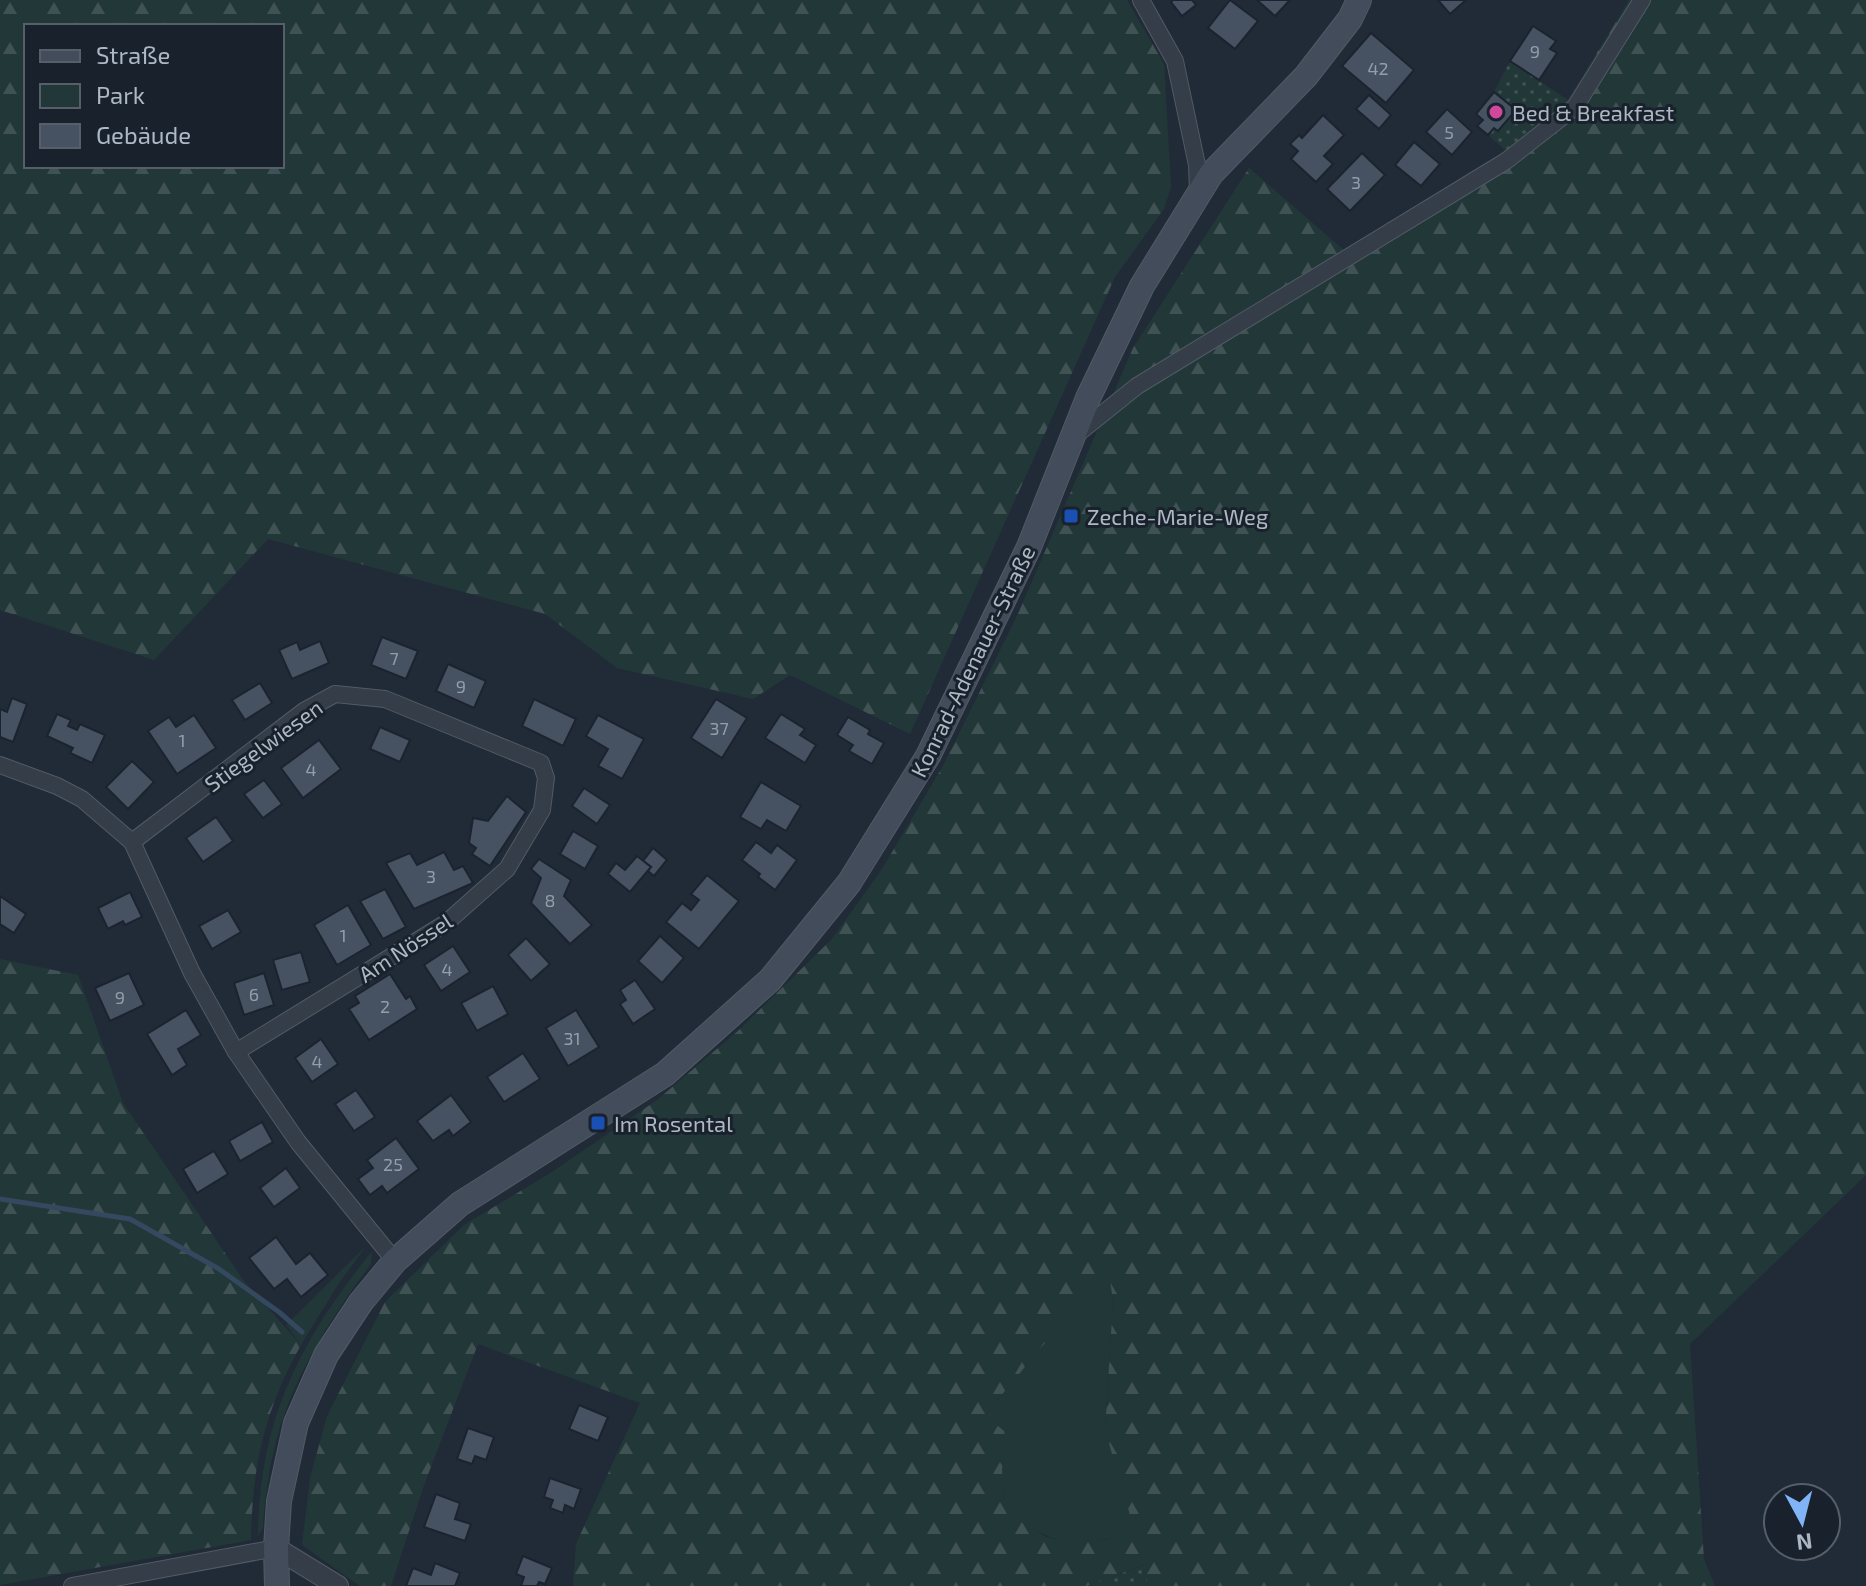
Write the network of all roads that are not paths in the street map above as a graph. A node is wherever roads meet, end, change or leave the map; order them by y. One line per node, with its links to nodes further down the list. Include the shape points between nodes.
1 (1141, 0): 4 (street, via 1175,61)
2 (1359, 0): 4 (main road, Konrad-Adenauer-Straße, via 1306,76)
3 (1642, 0): 5 (street, via 1575,107 1506,161 1137,386)
4 (1198, 191): 5 (main road, Konrad-Adenauer-Straße, via 1142,286)
5 (1072, 438): 10 (main road, Konrad-Adenauer-Straße, via 1029,547 928,756 849,883 770,980 665,1074 460,1204)
6 (541, 763): 8 (street, Stiegelwiesen, via 385,699 335,694 304,711); 9 (street, Am Nössel, via 546,778 542,810 507,869 446,923)
7 (0, 765): 8 (street, via 82,799)
8 (132, 842): 9 (street, via 192,973)
9 (236, 1052): 10 (street, via 298,1142)
10 (395, 1261): 11 (main road, Konrad-Adenauer-Straße, via 361,1302 309,1390 286,1465)
11 (276, 1548): 12 (street); 13 (main road, Konrad-Adenauer-Straße); 14 (street)
12 (72, 1586)
13 (277, 1586)
14 (338, 1586)

